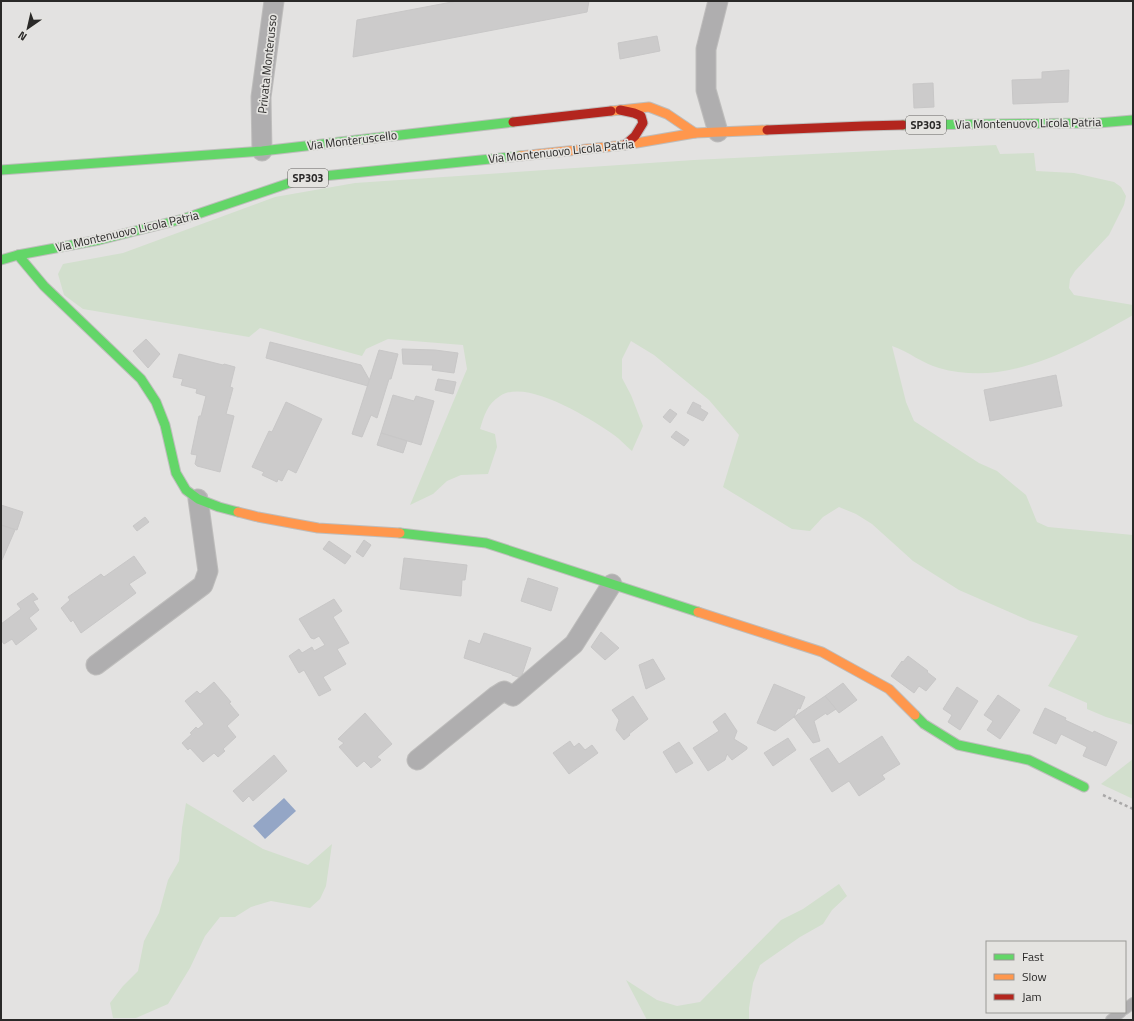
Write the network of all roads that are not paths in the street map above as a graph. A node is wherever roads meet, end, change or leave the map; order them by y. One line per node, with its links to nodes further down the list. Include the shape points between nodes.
1 (274, 1): 8 (street, Privata Monterusso, via 261,97)
2 (718, 1): 5 (street, via 706,50 706,90)
3 (619, 110): 6 (street, Via Monteruscello, via 649,108 667,114); 7 (street, via 641,116 643,123 635,136); 8 (street, Via Monteruscello)
4 (1133, 120): 5 (street, Via Montenuovo Licola Patria / SP303)
5 (718, 132): 6 (street, Via Montenuovo Licola Patria / SP303)
6 (695, 133): 7 (street, Via Montenuovo Licola Patria / SP303)
7 (625, 145): 10 (street, Via Montenuovo Licola Patria / SP303, via 304,178 183,219 100,240)
8 (262, 151): 9 (street, Via Monteruscello)
9 (1, 170)
10 (18, 255): 11 (street, Via Montenuovo Licola Patria / SP303); 12 (street, via 44,286 141,379 156,402 165,426 176,473 186,490)
11 (1, 260)
12 (198, 499): 13 (street, via 258,517 318,528 409,533 486,543); 14 (street, via 208,571 203,585)
13 (612, 584): 15 (street, via 574,644 513,696 504,692 496,696); 16 (street, via 822,652 889,689 924,724 958,745 1029,760)
14 (96, 665)
15 (417, 760)
16 (1084, 787)
17 (1120, 1013): 18 (lane)
18 (1111, 1020)

